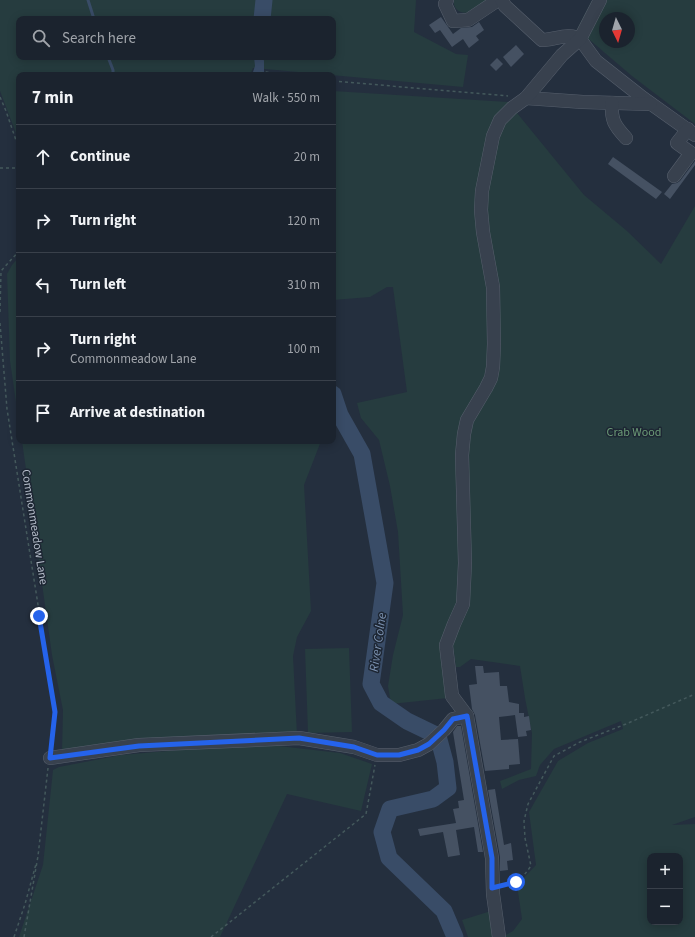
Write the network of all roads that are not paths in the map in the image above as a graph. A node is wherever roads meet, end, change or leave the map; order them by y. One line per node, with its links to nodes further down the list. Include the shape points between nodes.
1 (447, 0): 2 (lane, via 445,4 453,21 468,20)
2 (498, 0)
3 (502, 0): 5 (lane, via 505,6 542,40 564,36)
4 (600, 0): 5 (lane)
5 (580, 39): 6 (lane, via 562,55); 8 (lane, via 596,61)
6 (526, 98): 7 (lane); 12 (lane, via 500,120 493,136 482,190 483,232 493,287 493,367 491,378 467,420 464,434 463,604 446,645 452,696)
7 (612, 103): 8 (lane); 10 (lane, via 612,117 616,127)
8 (650, 104): 9 (lane)
9 (691, 132): 11 (lane, via 677,143 691,153)
10 (626, 138)
11 (674, 176)
12 (467, 716): 13 (lane, via 453,719 429,744 399,755 377,755 354,747 299,738 139,746); 14 (lane, via 492,858 492,888)
13 (50, 758)
14 (498, 937)

